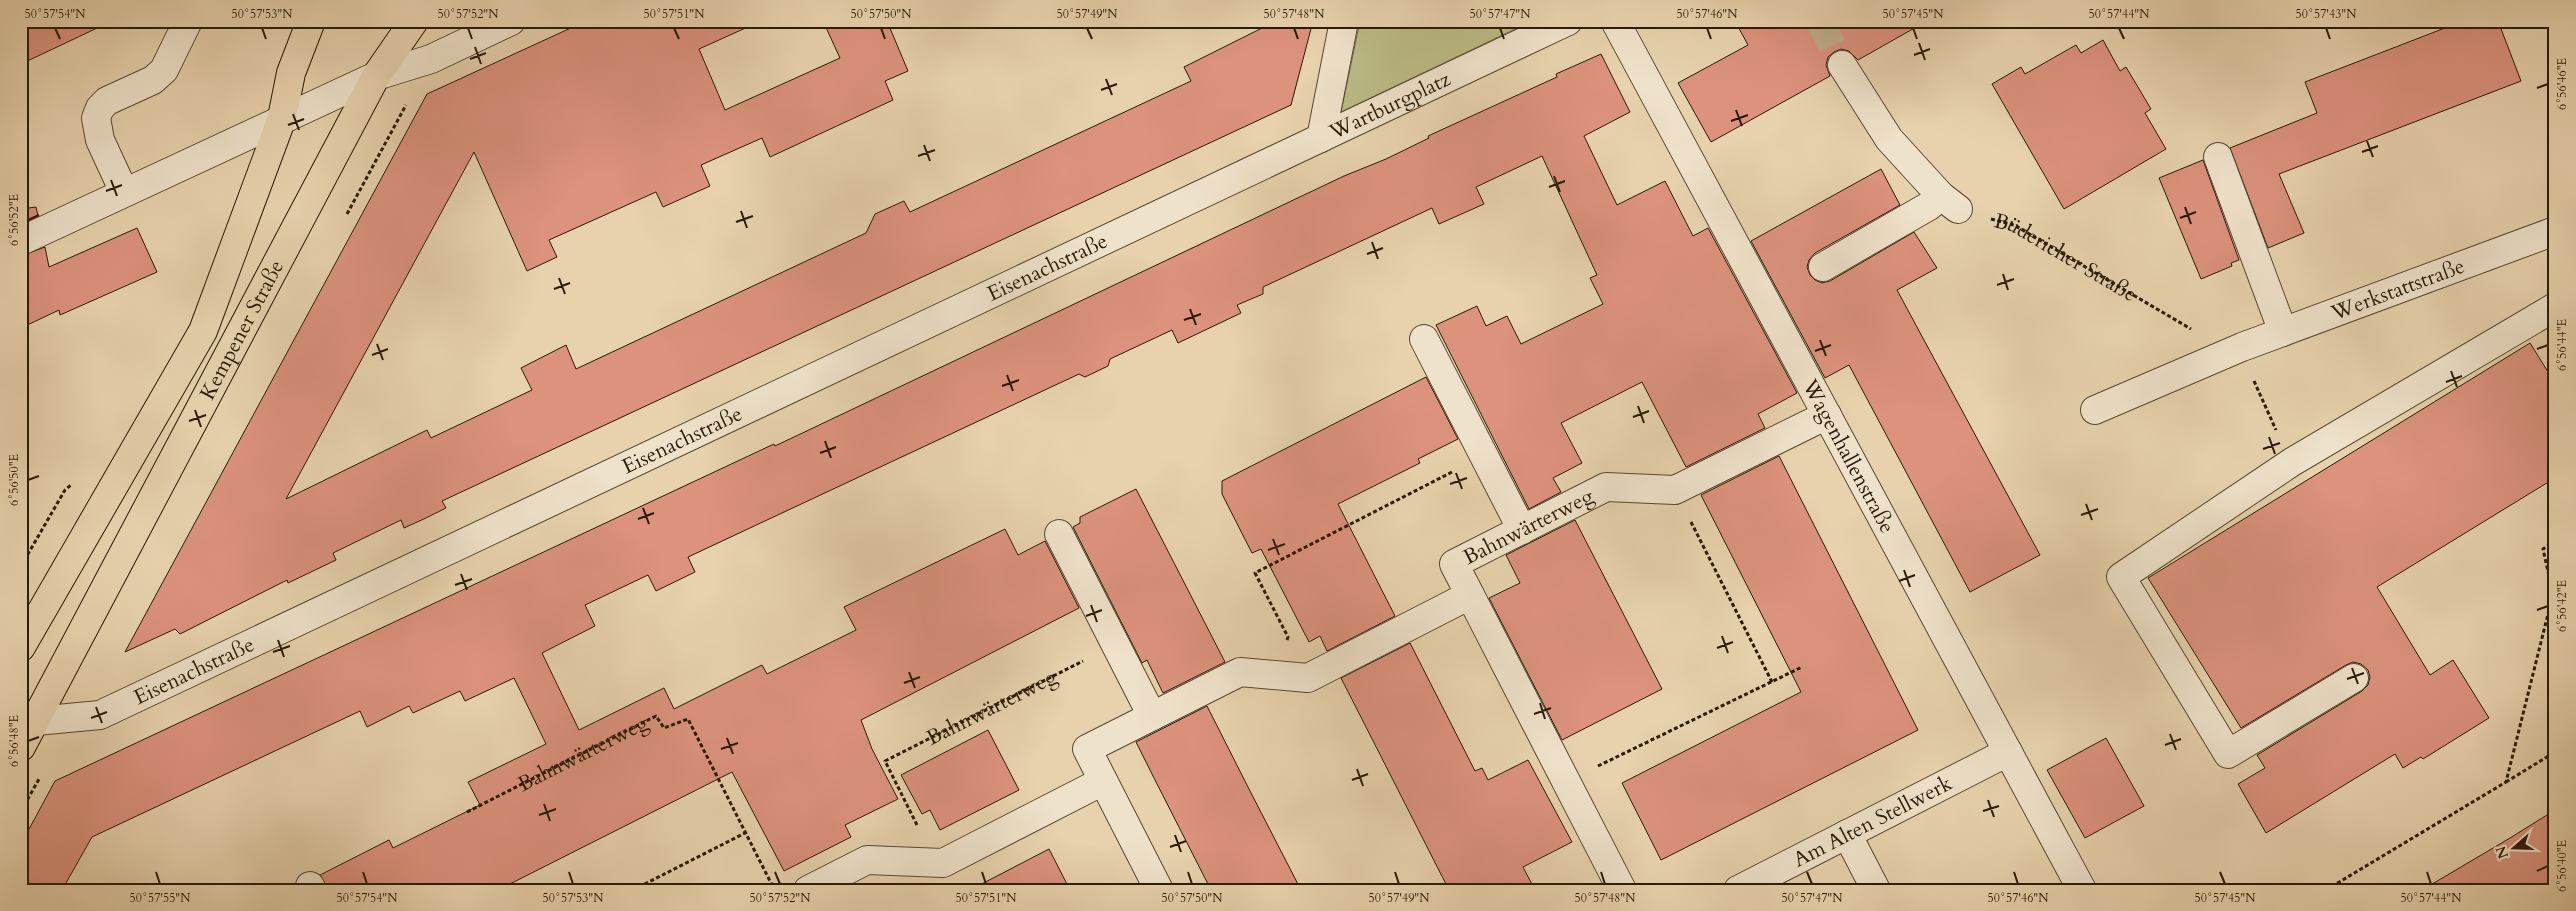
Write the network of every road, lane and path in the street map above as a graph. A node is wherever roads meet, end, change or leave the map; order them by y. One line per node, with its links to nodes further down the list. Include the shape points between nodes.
1 (188, 21): 13 (street, via 164,70 153,80 107,101 96,118 100,140)
2 (312, 21): 10 (main road, Kempener Straße, via 291,72)
3 (414, 21): 9 (main road, Kempener Straße)
4 (511, 21): 9 (street, via 431,60)
5 (1344, 21): 11 (street, Wartburgplatz)
6 (1568, 21): 11 (street, Wartburgplatz)
7 (1615, 21): 24 (street, Wagenhallenstraße)
8 (1842, 64): 14 (street, via 1889,139)
9 (376, 76): 10 (street); 40 (main road, Kempener Straße)
10 (282, 118): 13 (street); 34 (main road, Kempener Straße, via 203,331)
11 (1321, 138): 40 (street, Eisenachstraße, via 100,715)
12 (2218, 157): 19 (street)
13 (124, 192): 16 (street)
14 (1949, 202): 17 (street, via 1929,206); 22 (path, Büdericher Straße, via 2014,225 2204,336)
15 (2555, 231): 19 (street, Werkstattstraße)
16 (21, 241)
17 (1823, 267)
18 (2555, 307): 26 (street)
19 (2283, 332): 21 (street, Werkstattstraße)
20 (1424, 339): 25 (street)
21 (2242, 347): 22 (street, Werkstattstraße); 26 (path, via 2263,405)
22 (2216, 359): 23 (street, Werkstattstraße)
23 (2094, 410)
24 (1827, 415): 27 (street, Bahnwärterweg); 42 (street, Wagenhallenstraße)
25 (1484, 456): 28 (street); 36 (path, via 1255,573 1288,636)
26 (2292, 462): 37 (street, via 2120,577 2228,754)
27 (1675, 490): 28 (street, Bahnwärterweg, via 1606,487); 38 (path)
28 (1522, 530): 31 (street, Bahnwärterweg, via 1454,564)
29 (1059, 534): 33 (street)
30 (2555, 541): 32 (path, via 2543,549)
31 (1470, 595): 36 (street, Bahnwärterweg, via 1308,678); 47 (street)
32 (2554, 595): 48 (path)
33 (1115, 644): 39 (street); 52 (path, Bahnwärterweg, via 885,761 917,824)
34 (21, 647)
35 (1802, 667): 38 (path)
36 (1282, 676): 39 (street, Bahnwärterweg, via 1240,672)
37 (2354, 678)
38 (1772, 682): 47 (path)
39 (1152, 716): 46 (street, Bahnwärterweg, via 1087,749)
40 (36, 720): 41 (main road, Kempener Straße)
41 (21, 747)
42 (2008, 752): 51 (street, Am Alten Stellwerk); 60 (street, Wagenhallenstraße)
43 (2555, 752): 44 (path)
44 (2548, 756): 45 (path); 48 (path)
45 (2555, 758)
46 (1103, 781): 52 (street, via 943,863); 56 (street, Bahnwärterweg)
47 (1566, 782): 57 (street)
48 (2506, 782): 61 (path)
49 (467, 812): 50 (path, Bahnwärterweg, via 656,716 664,728 688,719)
50 (745, 833): 53 (path); 54 (path, Bahnwärterweg)
51 (1847, 834): 58 (street, Am Alten Stellwerk); 59 (street)
52 (912, 862): 55 (street, via 867,860)
53 (633, 890)
54 (774, 890)
55 (808, 890)
56 (1159, 890)
57 (1622, 890)
58 (1738, 890)
59 (1876, 890)
60 (2082, 890)
61 (2326, 890)

